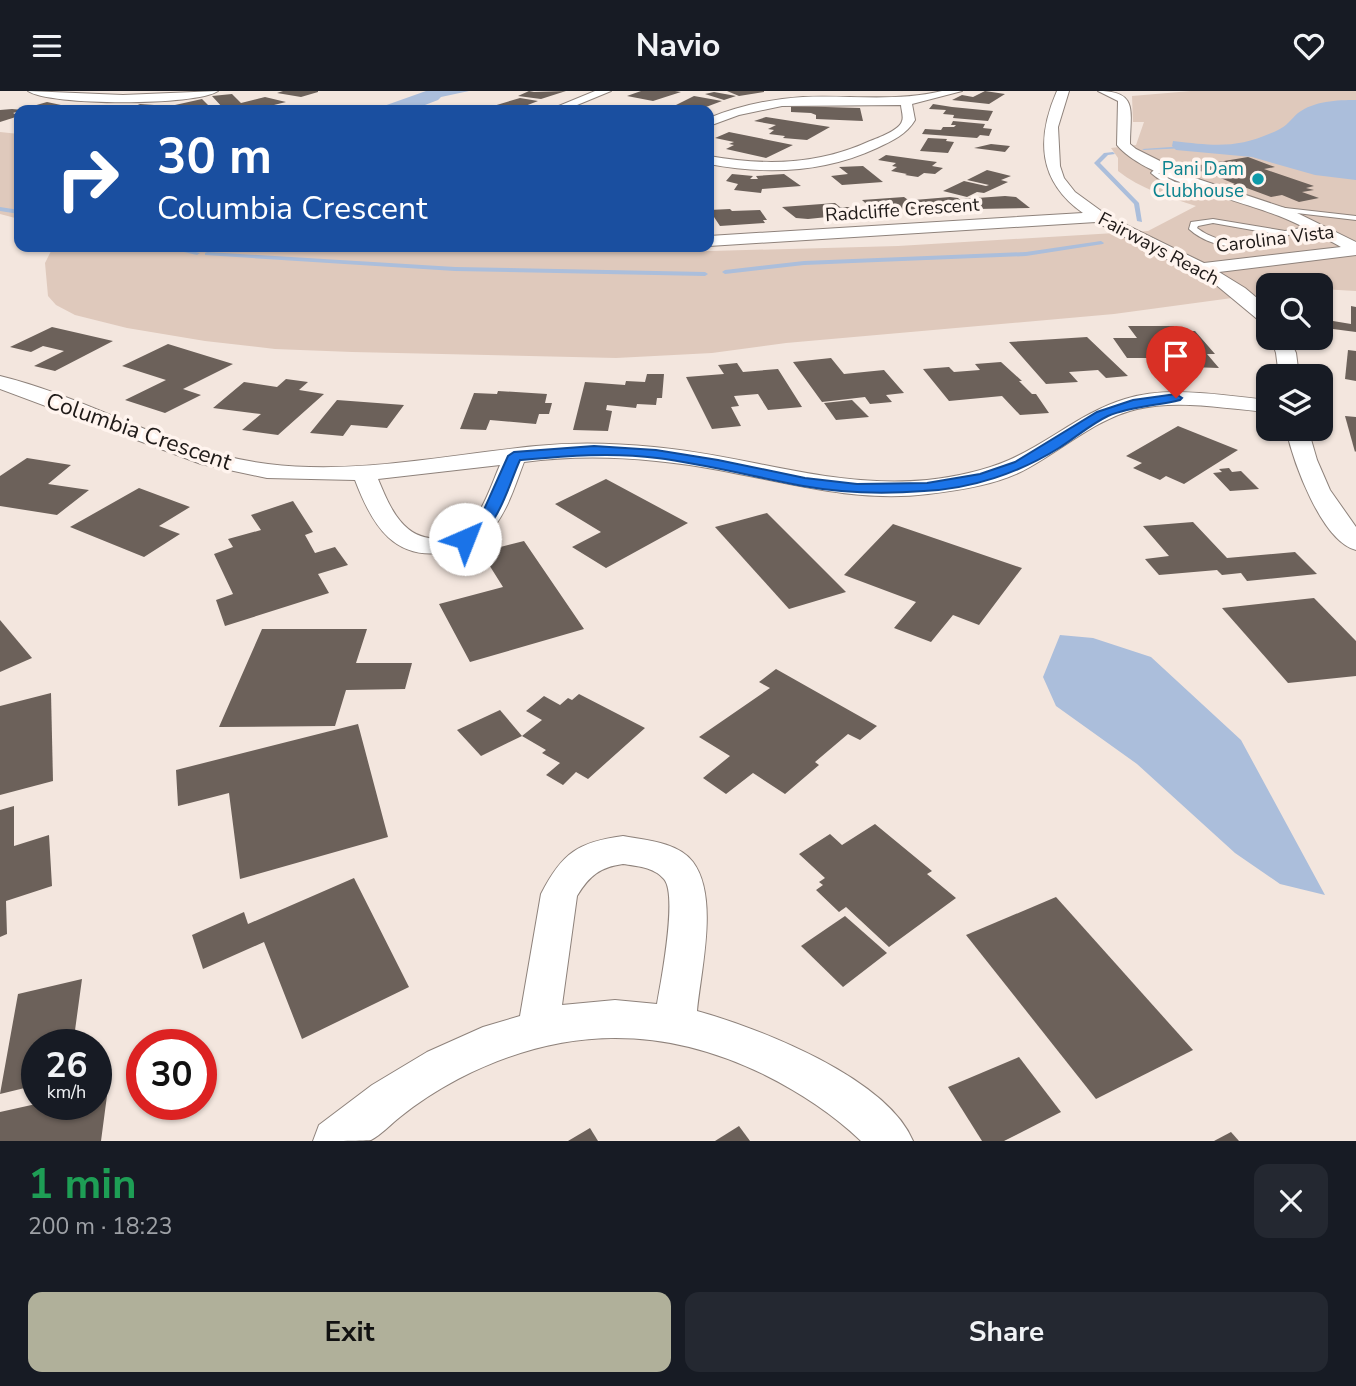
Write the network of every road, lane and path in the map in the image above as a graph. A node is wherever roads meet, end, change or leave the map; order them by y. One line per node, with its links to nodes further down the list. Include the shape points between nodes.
1 (34, 91): 2 (street, via 113,98)
2 (212, 91)
3 (605, 91): 8 (street)
4 (956, 91): 7 (street)
5 (1063, 91): 12 (street, Fairways Reach, via 1051,125 1057,173 1061,185)
6 (1104, 91): 11 (street, via 1124,101 1126,149 1209,188)
7 (906, 102): 9 (street, via 777,100 738,108); 10 (street, via 909,120 905,127 837,161 782,166)
8 (568, 105)
9 (714, 120)
10 (714, 161)
11 (1269, 208): 13 (lane); 14 (street)
12 (1097, 217): 16 (street, Radcliffe Crescent); 18 (street, Fairways Reach)
13 (1356, 218)
14 (1317, 227): 15 (lane); 17 (street)
15 (1285, 233): 15 (lane, via 1213,221 1201,221 1193,229 1208,238 1247,244 1273,242)
16 (714, 240)
17 (1356, 249): 18 (street, Carolina Vista)
18 (1199, 269): 19 (street, Fairways Reach, via 1233,286)
19 (1256, 307)
20 (0, 382): 24 (street, Columbia Crescent, via 209,459 267,471)
21 (1256, 405): 23 (street, Columbia Crescent, via 1176,398 1133,403 1101,415 1019,464 983,477 927,487 857,488 805,482 656,454 594,450)
22 (1299, 441): 25 (street, via 1321,499)
23 (514, 456): 24 (street, Columbia Crescent); 24 (street, via 489,515 477,530 465,539 439,546 398,537 386,523)
24 (364, 473)
25 (1356, 542)
26 (676, 1023): 27 (street, via 616,1018); 27 (street, via 687,891 679,870 654,855 623,850 595,854 573,871 559,894); 29 (street, via 726,1035 779,1059 835,1092)
27 (538, 1029): 28 (street, via 486,1043 445,1062)
28 (335, 1141)
29 (891, 1141)

